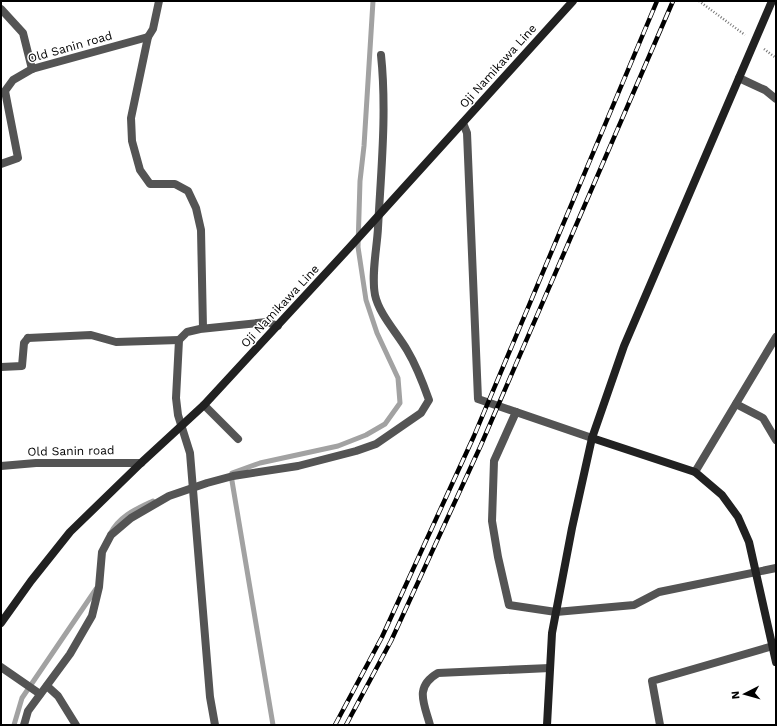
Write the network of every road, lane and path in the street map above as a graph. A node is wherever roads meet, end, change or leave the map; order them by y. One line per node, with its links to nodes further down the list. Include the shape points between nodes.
1 (160, 1): 6 (street, via 153,29)
2 (573, 1): 14 (street, Oji Namikawa Line)
3 (700, 1): 7 (path)
4 (772, 1): 12 (street)
5 (1, 9): 11 (street, via 23,33)
6 (148, 37): 11 (street, Old Sanin road); 18 (street, via 131,118 132,142 140,170 150,184 175,184 188,191 196,208 201,230)
7 (751, 39)
8 (763, 48): 10 (path)
9 (381, 55): 16 (street, via 384,83)
10 (776, 58)
11 (32, 69): 15 (street, Old Sanin road, via 13,80 5,91 18,158)
12 (739, 78): 13 (street, via 765,90); 26 (street, via 624,346)
13 (776, 99)
14 (463, 123): 16 (street, Oji Namikawa Line); 24 (street, via 467,133 478,399)
15 (1, 164)
16 (376, 219): 17 (street, Oji Namikawa Line); 32 (street, via 375,294 378,305 408,352 423,384 429,400 421,413 376,444 356,451 298,466 233,476)
17 (278, 326): 18 (street, via 267,322); 23 (street, Oji Namikawa Line)
18 (203, 328): 20 (street, via 187,332)
19 (776, 337): 22 (street)
20 (179, 340): 21 (street, via 116,342 91,335 28,338 24,343 22,366); 25 (street, via 176,398)
21 (1, 367)
22 (736, 404): 28 (street, via 762,418); 31 (street)
23 (204, 405): 25 (street, Oji Namikawa Line); 27 (street)
24 (516, 412): 26 (street); 35 (street, via 494,462 492,521 498,557 509,605)
25 (181, 426): 29 (street, Oji Namikawa Line); 32 (street, via 190,453)
26 (592, 438): 31 (street); 35 (street)
27 (238, 439)
28 (776, 440)
29 (141, 463): 30 (street, Old Sanin road, via 36,463); 36 (street, Oji Namikawa Line, via 70,532)
30 (1, 466)
31 (695, 472): 34 (street, via 722,495 738,517)
32 (193, 488): 41 (street, via 169,496 131,518 111,535 102,552 99,587 92,616 70,654); 45 (street, via 210,698)
33 (776, 568): 34 (street)
34 (756, 572): 35 (street, via 659,592 634,605); 37 (street)
35 (556, 612): 40 (street)
36 (1, 623)
37 (773, 646): 38 (street); 48 (street, via 652,681)
38 (776, 662)
39 (1, 667): 42 (street)
40 (550, 668): 46 (street, via 438,673 429,678 424,688 423,697); 47 (street)
41 (47, 686): 42 (street); 44 (street, via 58,696)
42 (40, 694): 43 (street, via 28,711)
43 (24, 725)
44 (76, 725)
45 (215, 725)
46 (430, 725)
47 (547, 725)
48 (660, 725)

